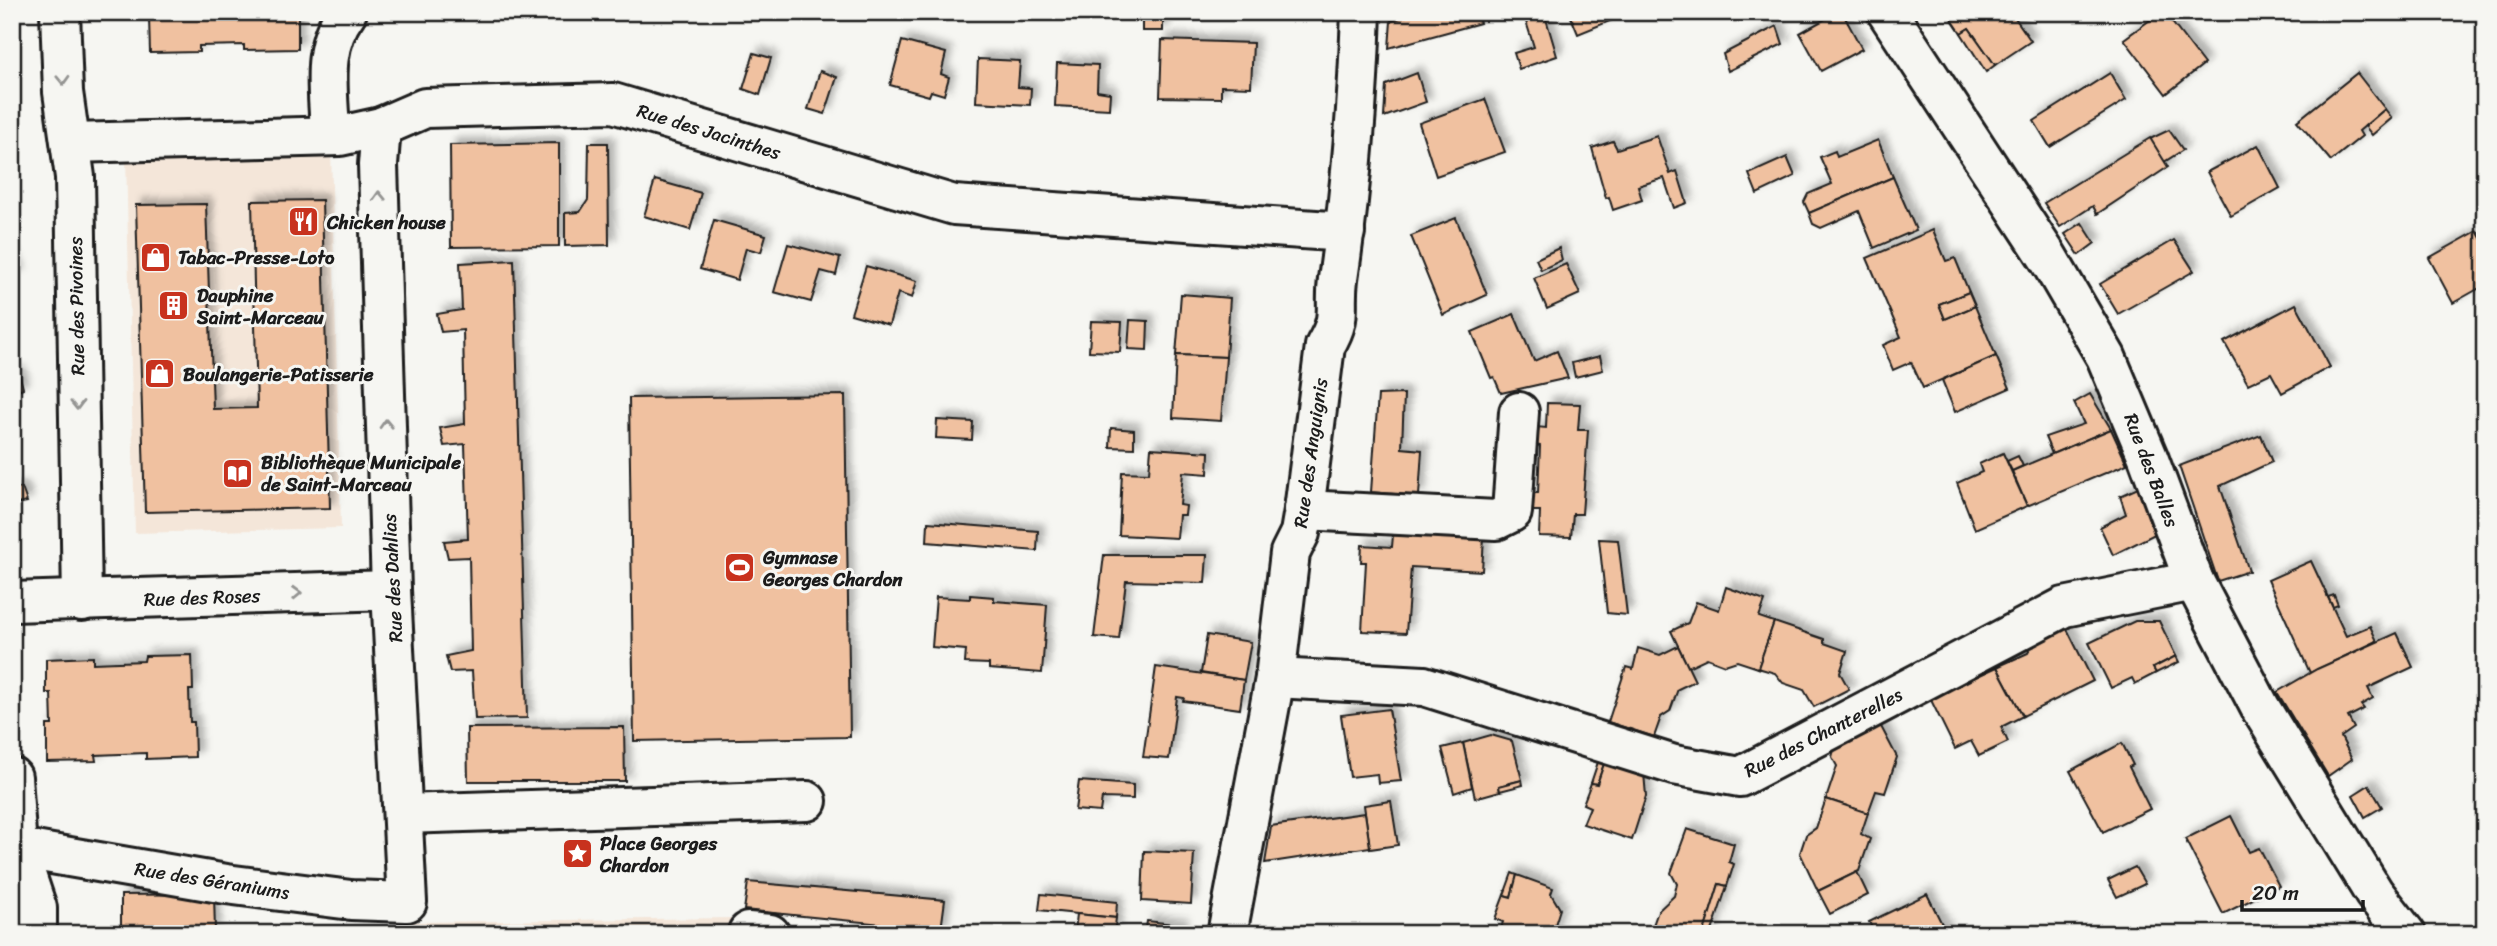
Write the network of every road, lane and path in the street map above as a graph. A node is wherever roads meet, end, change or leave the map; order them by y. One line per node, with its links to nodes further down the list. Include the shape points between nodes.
1 (60, 12): 7 (street, Rue des Pivoines, one-way to 7, via 63,92)
2 (348, 12): 6 (street, via 335,28 328,48)
3 (1361, 12): 8 (street, Rue des Anguignis)
4 (1887, 12): 11 (street, Rue des Balles, via 2047,256 2106,357)
5 (381, 127): 6 (street, Rue des Jacinthes); 8 (street, Rue des Jacinthes, via 425,108 613,103 954,205); 12 (street, Rue des Dahlias, one-way to 5, via 378,166)
6 (330, 135): 7 (street, Rue des Jacinthes)
7 (71, 144): 13 (street, Rue des Pivoines, one-way to 13)
8 (1345, 232): 10 (street, Rue des Anguignis, via 1336,292 1339,312 1325,346)
9 (1519, 412): 10 (street, via 1512,512 1496,520)
10 (1304, 510): 15 (street, Rue des Anguignis, via 1290,553)
11 (2194, 580): 15 (street, Rue des Chanterelles, via 2064,607 1740,777 1674,765 1424,686); 23 (street, Rue des Balles, via 2261,709 2374,893)
12 (391, 590): 13 (street, Rue des Roses, one-way to 12); 18 (street, Rue des Dahlias)
13 (82, 601): 14 (street, Rue des Roses)
14 (12, 602)
15 (1275, 678): 22 (street, Rue des Anguignis)
16 (12, 777): 19 (street)
17 (807, 802): 18 (street)
18 (404, 814): 20 (street, Rue des Dahlias)
19 (17, 848): 20 (street, Rue des Géraniums, via 226,884 351,900); 21 (street, via 37,908)
20 (407, 902)
21 (37, 934)
22 (1227, 934)
23 (2406, 934)

